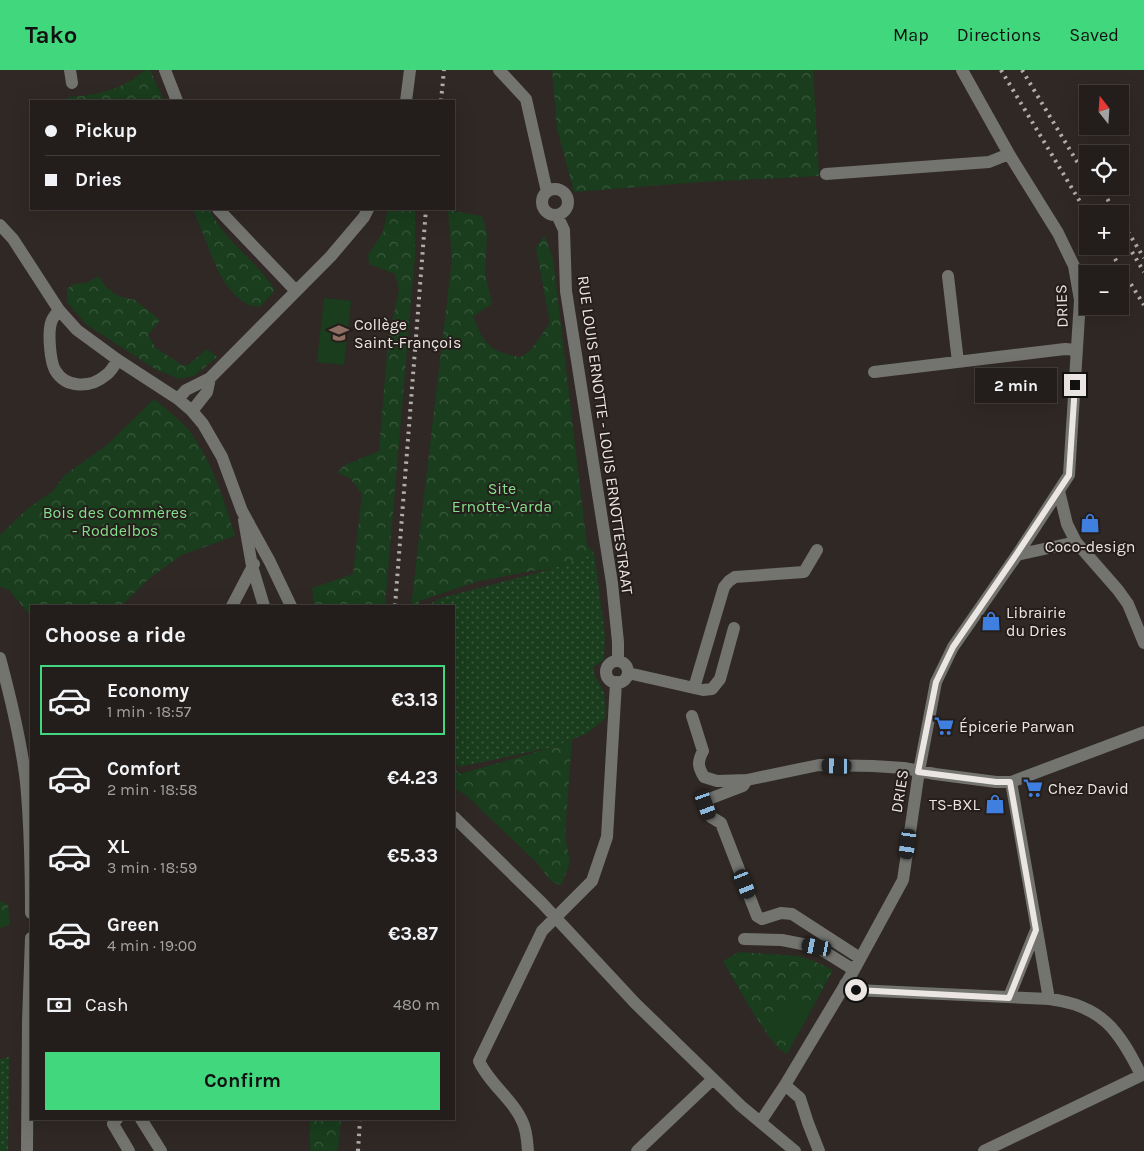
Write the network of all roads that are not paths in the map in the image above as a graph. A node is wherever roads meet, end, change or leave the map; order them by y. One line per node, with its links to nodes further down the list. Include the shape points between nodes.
1 (166, 70): 5 (street)
2 (410, 70): 6 (street)
3 (498, 70): 9 (street, RUE LOUIS ERNOTTE - LOUIS ERNOTTESTRAAT, via 526,99)
4 (962, 70): 7 (street, DRIES)
5 (177, 100)
6 (406, 100)
7 (1009, 154): 8 (street, via 989,162); 17 (street, DRIES, via 1058,233 1074,266 1080,300)
8 (826, 174)
9 (547, 192): 12 (street, RUE LOUIS ERNOTTE - LOUIS ERNOTTESTRAAT, via 543,208); 12 (street, via 558,190 566,197 566,208)
10 (219, 210): 15 (street)
11 (368, 210): 15 (street, via 331,256)
12 (557, 215): 37 (street, RUE LOUIS ERNOTTE - LOUIS ERNOTTESTRAAT, via 564,230 566,291 612,583)
13 (0, 224): 16 (street)
14 (948, 276): 19 (street)
15 (296, 291): 21 (street)
16 (59, 310): 18 (street, via 77,330); 18 (street, via 50,324 49,334 55,369 62,377 71,384 91,384 108,374)
17 (1077, 350): 19 (street); 24 (street, DRIES, via 1069,475)
18 (118, 360): 22 (street)
19 (958, 362): 20 (street)
20 (874, 372)
21 (210, 378): 22 (street, via 186,390); 23 (street, via 207,392)
22 (178, 399): 23 (street)
23 (192, 411): 25 (street, via 222,457)
24 (1059, 491): 26 (street); 28 (street, DRIES)
25 (242, 510): 29 (street); 30 (street)
26 (1076, 542): 28 (street); 35 (street, via 1128,604)
27 (816, 550): 40 (street, via 804,572 729,581 724,587)
28 (1016, 555): 44 (street, DRIES, via 953,647 936,682)
29 (270, 562): 30 (street, via 264,559); 33 (street)
30 (252, 566): 31 (street); 32 (street)
31 (232, 605)
32 (264, 605)
33 (291, 605)
34 (734, 628): 40 (street, via 717,684 710,690)
35 (1144, 643)
36 (0, 658): 41 (street)
37 (618, 661): 38 (street, via 626,665); 39 (street, RUE LOUIS ERNOTTE - LOUIS ERNOTTESTRAAT, via 611,663 606,670 608,678)
38 (628, 673): 39 (street, via 624,680); 40 (street)
39 (616, 682): 50 (street, RUE LOUIS ERNOTTE - LOUIS ERNOTTESTRAAT, via 607,837 592,881)
40 (694, 688)
41 (5, 700): 46 (street)
42 (692, 716): 45 (street, via 703,751 699,768 704,777 717,781)
43 (1144, 732): 47 (street)
44 (918, 772): 45 (street, via 904,768 819,765); 47 (street); 53 (street, DRIES, via 903,880)
45 (747, 780): 53 (street, via 743,786 709,799 706,805 711,817 721,823 757,916 762,919 781,913 792,914)
46 (28, 782): 49 (street)
47 (1010, 782): 51 (street)
48 (455, 818): 50 (street)
49 (30, 834)
50 (554, 918): 60 (street); 68 (street, RUE LOUIS ERNOTTE - LOUIS ERNOTTESTRAAT, via 542,931 480,1061 521,1119 526,1130)
51 (1036, 930): 57 (street); 58 (street)
52 (744, 940): 55 (street, via 782,940 817,947)
53 (860, 958): 55 (street, DRIES)
54 (30, 963): 65 (street)
55 (854, 970): 56 (street, DRIES)
56 (845, 984): 57 (street, via 856,990); 61 (street, DRIES)
57 (1009, 998): 58 (street)
58 (1049, 999): 59 (street, via 1071,1002 1095,1013 1109,1024)
59 (1143, 1074): 72 (street)
60 (713, 1079): 64 (street); 69 (street)
61 (785, 1085): 64 (street, DRIES); 71 (street, via 800,1098)
62 (116, 1120): 66 (street, via 113,1124)
63 (142, 1120): 67 (street)
64 (761, 1121): 70 (street)
65 (27, 1151)
66 (129, 1151)
67 (161, 1151)
68 (528, 1151)
69 (637, 1151)
70 (795, 1151)
71 (819, 1151)
72 (984, 1151)

